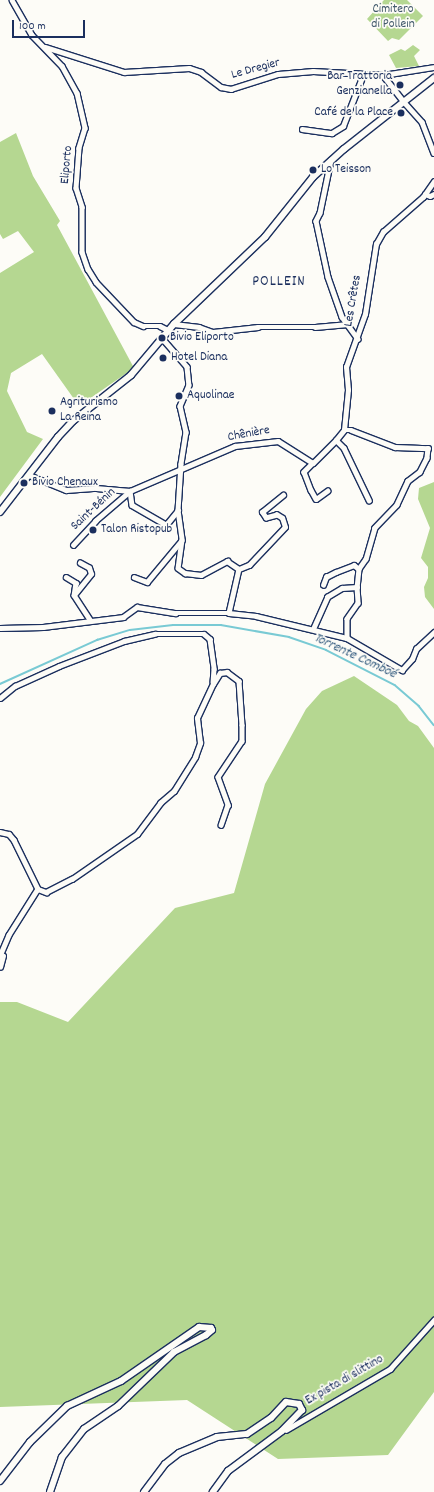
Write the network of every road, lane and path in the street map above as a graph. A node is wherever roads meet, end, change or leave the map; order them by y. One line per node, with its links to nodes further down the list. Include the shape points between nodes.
1 (12, 0): 2 (street, Eliporto, via 32,35)
2 (45, 46): 4 (street, Le Dregier, via 124,72 189,68 201,72 221,87 231,89 278,74 313,71); 16 (street, Eliporto, via 62,66 77,93 85,128 79,148 76,188 82,207 82,252 88,269 96,282 134,322 143,326 160,326)
3 (434, 67): 5 (street, Le Dregier)
4 (363, 75): 5 (street, Le Dregier); 8 (street, via 343,126 332,133)
5 (383, 75): 7 (street)
6 (434, 78): 7 (street)
7 (404, 102): 9 (street, via 422,122 426,138); 10 (street)
8 (302, 129)
9 (434, 153)
10 (332, 159): 14 (street, via 300,190 265,236); 15 (street, via 316,221 328,277 342,317)
11 (434, 181): 12 (street, Les Crêtes)
12 (425, 194): 13 (street); 18 (street, Les Crêtes, via 383,232 376,244 366,314)
13 (434, 194)
14 (174, 324): 15 (street, via 199,327 212,332 258,327); 16 (street)
15 (348, 324): 18 (street)
16 (168, 330): 17 (street)
17 (162, 338): 22 (street, via 187,367 189,385 180,406 186,432); 23 (street, via 131,374 68,426)
18 (358, 339): 19 (street, Les Crêtes, via 346,367 348,390)
19 (344, 430): 20 (street); 34 (street, via 362,433 395,447 428,448 427,458 420,472 408,481 397,505 375,528 366,559)
20 (336, 440): 21 (street); 27 (street, via 344,448)
21 (313, 463): 22 (street, Chênière, via 278,441 226,449); 25 (street, via 304,472 311,490 316,499)
22 (181, 471): 24 (street, Saint-Bénin); 28 (street)
23 (29, 475): 24 (street, Saint-Bénin, via 66,490 96,488); 29 (street)
24 (130, 491): 28 (street, Saint-Bénin, via 132,505 166,525); 31 (street, Saint-Bénin)
25 (327, 491)
26 (283, 495): 33 (street, via 262,512 266,518 277,515 282,518 285,527 249,565)
27 (369, 500)
28 (178, 510): 30 (street)
29 (0, 512)
30 (182, 540): 33 (street, via 178,568 185,573 201,575 227,561); 36 (street, via 147,582)
31 (73, 545)
32 (80, 563): 39 (street, via 89,568 91,574)
33 (238, 569): 40 (street)
34 (359, 569): 37 (street, via 354,565 336,572 326,577); 38 (street)
35 (66, 577): 39 (street, via 76,583)
36 (134, 577)
37 (323, 585)
38 (357, 587): 43 (street, via 342,588 327,597); 45 (street, via 358,603 347,619)
39 (74, 595): 41 (street)
40 (229, 613): 41 (street, via 176,613 137,607 123,617); 43 (street, via 256,616)
41 (90, 620): 42 (street, via 43,627)
42 (0, 628)
43 (313, 629): 45 (street)
44 (434, 632): 45 (street, via 416,649 412,659 402,670)
45 (347, 638)
46 (212, 684): 47 (street, via 214,669 210,639 204,634 155,634 124,641 59,666 15,686); 48 (street, via 220,673 232,674 239,682 241,699 242,741 218,777 228,805); 50 (street, via 197,718 200,743 195,757 174,791 160,803 137,834 72,879 46,892)
47 (0, 698)
48 (221, 825)
49 (0, 832): 50 (street, via 9,834 14,840)
50 (38, 889): 51 (street, via 9,935)
51 (0, 956): 52 (street, via 3,956)
52 (0, 967)
53 (434, 1320): 54 (street, Ex pista di slittino, via 390,1370 299,1421)
54 (257, 1450): 57 (street, via 282,1431 302,1410 299,1404 286,1402 271,1418 247,1434 216,1437 179,1453 165,1464); 58 (street, via 228,1472)
55 (0, 1481): 56 (street, via 33,1439 67,1406 121,1381 199,1327 211,1328 206,1335 174,1352 118,1406 84,1429 62,1457)
56 (50, 1492)
57 (144, 1492)
58 (213, 1492)

